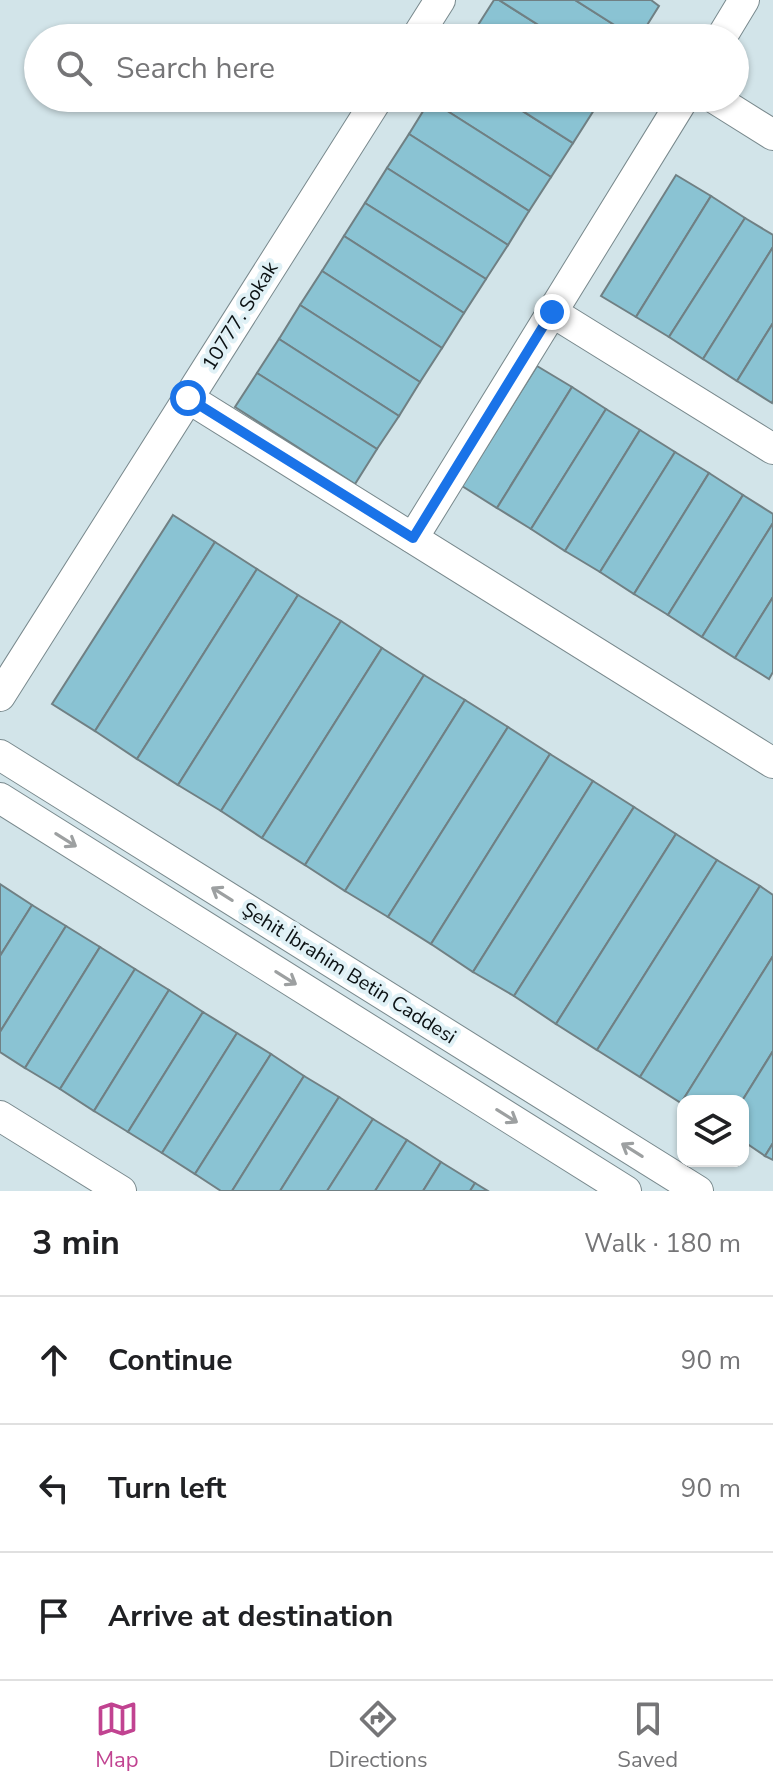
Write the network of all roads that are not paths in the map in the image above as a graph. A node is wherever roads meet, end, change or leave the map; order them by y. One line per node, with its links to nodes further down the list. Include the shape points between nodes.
1 (440, 0): 3 (street)
2 (744, 0): 4 (street)
3 (425, 24)
4 (729, 24)
5 (369, 112): 10 (street, 10777. Sokak)
6 (675, 112): 9 (street)
7 (736, 112): 8 (street)
8 (773, 135)
9 (552, 312): 11 (street); 12 (street)
10 (188, 398): 12 (street); 13 (street, 10777. Sokak)
11 (773, 449)
12 (413, 538): 15 (street)
13 (0, 696)
14 (0, 755): 20 (street, Şehit İbrahim Betin Caddesi, one-way to 14)
15 (773, 763)
16 (0, 798): 19 (street, Şehit İbrahim Betin Caddesi, one-way to 19)
17 (0, 1116): 18 (street)
18 (121, 1191)
19 (626, 1191)
20 (698, 1191)

